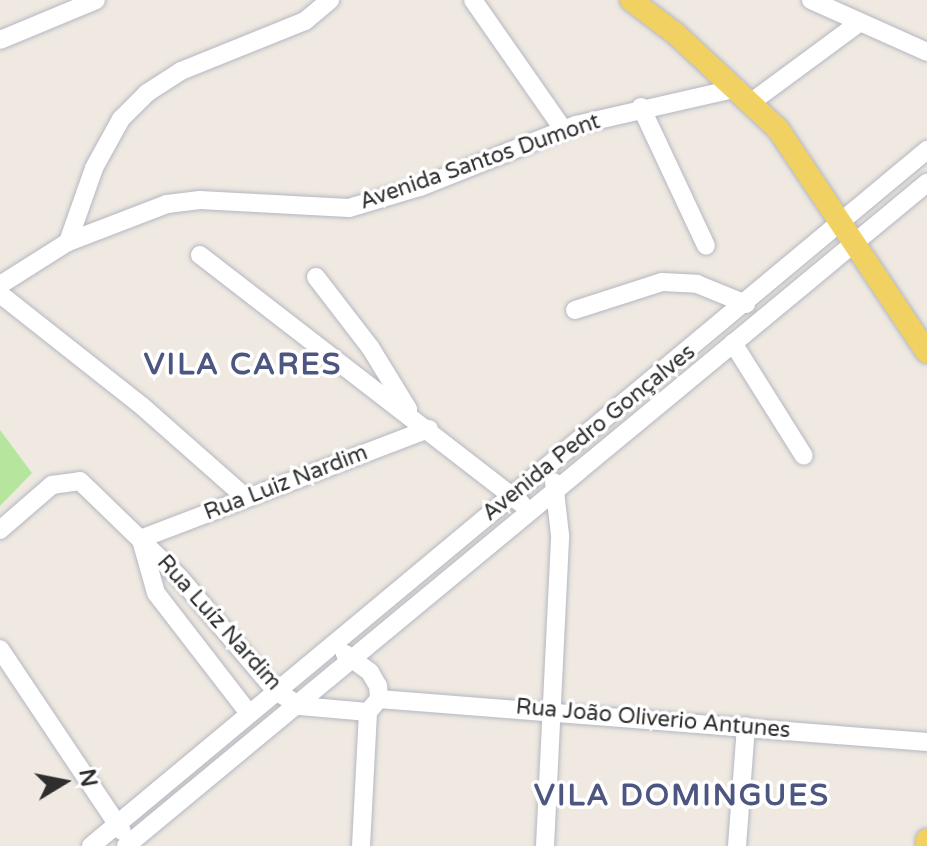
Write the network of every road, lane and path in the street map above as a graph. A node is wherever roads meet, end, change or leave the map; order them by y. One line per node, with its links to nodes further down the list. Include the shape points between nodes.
1 (96, 0): 7 (street)
2 (330, 0): 15 (street, via 305,21 181,71 147,93 121,119 94,168)
3 (473, 0): 11 (street)
4 (631, 0): 9 (main road)
5 (811, 0): 6 (street)
6 (860, 22): 8 (street); 9 (street)
7 (0, 40)
8 (927, 52)
9 (745, 94): 10 (street, Avenida Santos Dumont); 14 (main road, via 794,151)
10 (641, 107): 11 (street, Avenida Santos Dumont); 17 (street)
11 (563, 129): 15 (street, Avenida Santos Dumont, via 420,187 349,208 200,200 167,204)
12 (927, 150): 14 (street, Avenida Pedro Gonçalves)
13 (927, 183): 16 (street, Avenida Pedro Gonçalves)
14 (838, 225): 16 (main road); 22 (street, Avenida Pedro Gonçalves)
15 (68, 242): 20 (street, Avenida Santos Dumont)
16 (853, 244): 24 (street, Avenida Pedro Gonçalves); 25 (main road)
17 (706, 246)
18 (200, 255): 26 (street)
19 (316, 277): 26 (street, via 378,358)
20 (0, 285)
21 (0, 294): 32 (street, via 143,407)
22 (746, 304): 23 (street, via 697,284 662,282); 29 (street, Avenida Pedro Gonçalves)
23 (575, 310)
24 (733, 343): 28 (street); 30 (street, Avenida Pedro Gonçalves)
25 (927, 352)
26 (412, 416): 27 (street)
27 (429, 429): 31 (street); 32 (street, Rua Luiz Nardim)
28 (804, 456)
29 (549, 468): 30 (street); 31 (street, Avenida Pedro Gonçalves)
30 (556, 490): 33 (street, Avenida Pedro Gonçalves); 42 (street, via 560,535)
31 (512, 495): 33 (street); 36 (street, Avenida Pedro Gonçalves)
32 (244, 496): 35 (street, Rua Luiz Nardim)
33 (529, 509): 38 (street, Avenida Pedro Gonçalves)
34 (0, 530): 35 (street, Rua Luíz Nardim, via 52,485 80,481)
35 (142, 539): 39 (street, Rua Luíz Nardim); 43 (street, Rua Luíz Nardim, via 156,593)
36 (329, 646): 38 (street); 39 (street, Avenida Pedro Gonçalves)
37 (0, 649): 46 (street)
38 (354, 658): 40 (street, Avenida Pedro Gonçalves); 41 (street, via 370,672)
39 (276, 691): 40 (street, Rua Luíz Nardim); 43 (street, Avenida Pedro Gonçalves)
40 (300, 706): 41 (street, Rua João Oliverio Antunes); 47 (street, Avenida Pedro Gonçalves)
41 (373, 706): 42 (street, Rua João Oliverio Antunes); 49 (street)
42 (553, 711): 44 (street, Rua João Oliverio Antunes); 50 (street)
43 (248, 712): 46 (street, Avenida Pedro Gonçalves)
44 (746, 726): 45 (street, Rua João Oliverio Antunes); 51 (street)
45 (927, 742)
46 (117, 824): 47 (street); 48 (street, Avenida Pedro Gonçalves)
47 (130, 845)
48 (91, 846)
49 (361, 846)
50 (545, 846)
51 (737, 846)

